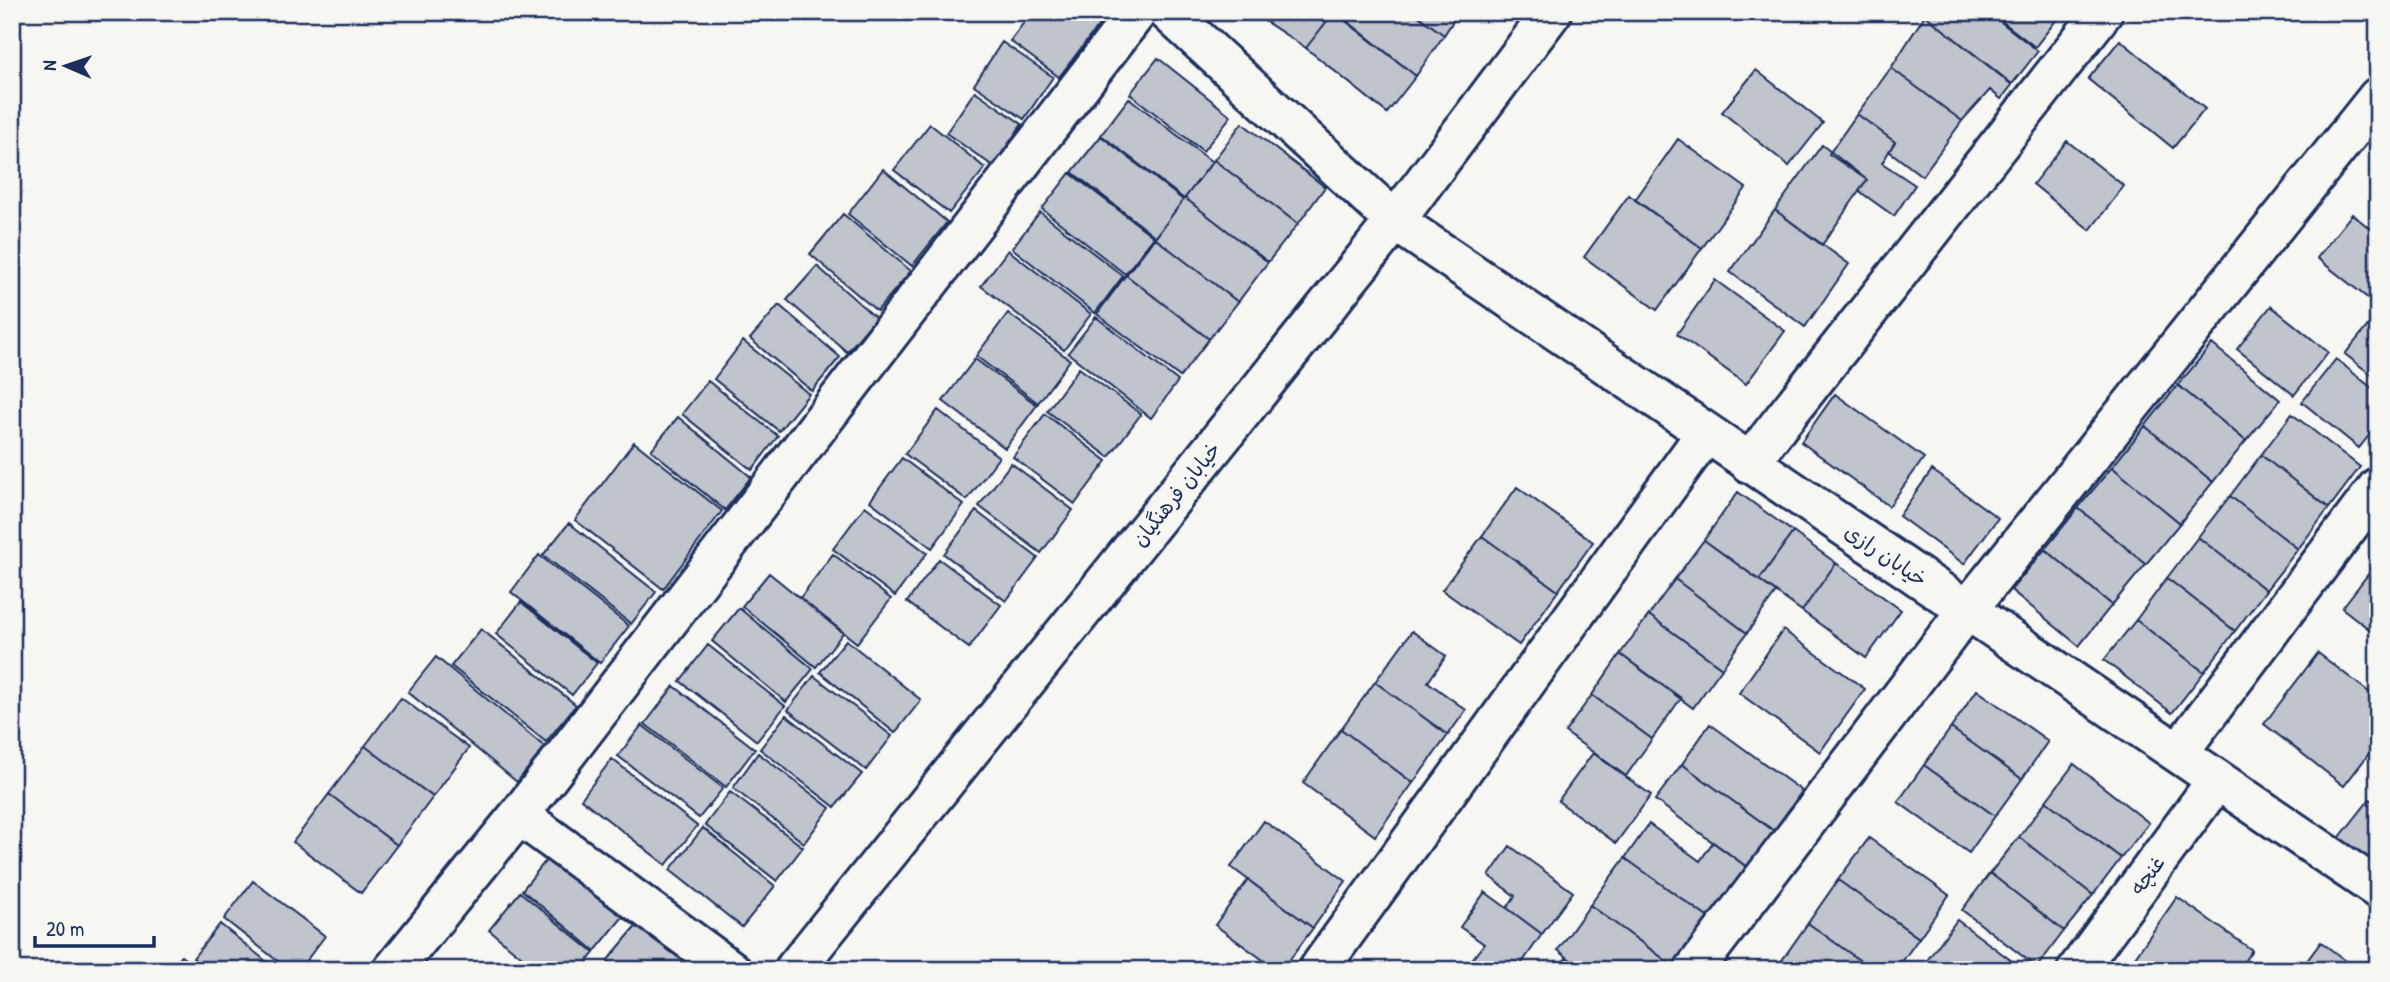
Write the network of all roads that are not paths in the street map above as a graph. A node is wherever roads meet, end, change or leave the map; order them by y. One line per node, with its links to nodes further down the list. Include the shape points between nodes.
1 (1137, 12): 13 (street)
2 (1168, 12): 6 (street, خیابان رازی)
3 (1552, 12): 6 (street, خیابان فرهنگیان)
4 (2103, 12): 8 (street)
5 (2378, 97): 10 (street)
6 (1395, 221): 7 (street, خیابان رازی); 17 (street, خیابان فرهنگیان)
7 (1706, 433): 8 (street, خیابان رازی); 18 (street)
8 (1749, 463): 10 (street, خیابان رازی)
9 (2378, 487): 11 (street)
10 (1967, 610): 11 (street, خیابان رازی); 19 (street)
11 (2178, 753): 12 (street, خیابان رازی)
12 (2217, 780): 14 (street, خیابان رازی); 20 (street, غنچه)
13 (519, 815): 15 (street); 16 (street)
14 (2378, 889)
15 (393, 970)
16 (731, 970)
17 (794, 970)
18 (1318, 970)
19 (1694, 970)
20 (2077, 970)

